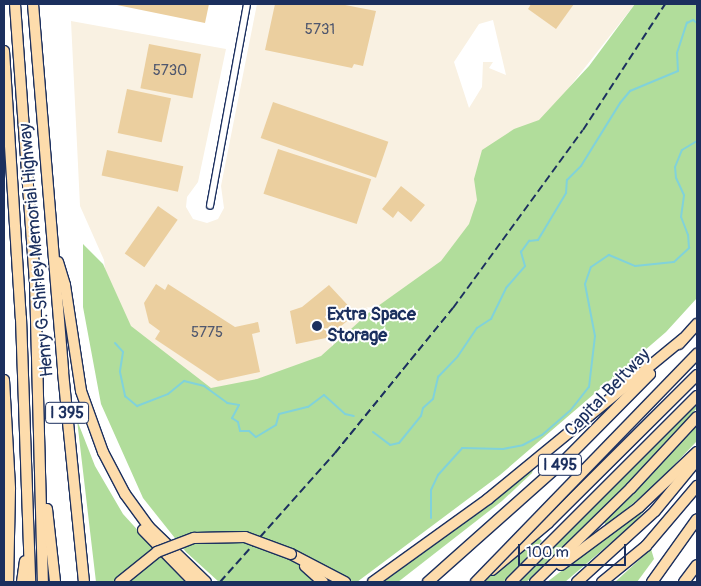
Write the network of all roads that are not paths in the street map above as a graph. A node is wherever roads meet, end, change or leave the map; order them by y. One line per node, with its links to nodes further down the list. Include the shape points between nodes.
1 (15, 4): 14 (highway, via 34,271)
2 (34, 4): 6 (highway, Henry G. Shirley Memorial Highway / I 395)
3 (247, 4): 5 (street)
4 (4, 51): 19 (highway, Henry G. Shirley Memorial Highway / I 395, via 22,318)
5 (210, 206)
6 (53, 244): 22 (highway, via 66,285 76,365 85,403 103,452 125,494); 28 (highway, Henry G. Shirley Memorial Highway / I 395)
7 (697, 324): 8 (highway, Capital Beltway / I 495)
8 (683, 339): 33 (highway, via 496,493); 34 (highway, Capital Beltway / I 495, via 565,460)
9 (697, 354): 35 (highway, bridge)
10 (697, 375): 35 (highway, via 548,523)
11 (4, 380): 23 (highway, via 10,489)
12 (697, 396): 36 (highway)
13 (697, 417): 37 (highway, via 625,495)
14 (40, 439): 26 (highway); 27 (highway)
15 (697, 452): 37 (highway, via 623,520)
16 (697, 460): 38 (highway, via 655,511)
17 (697, 486): 39 (highway, via 646,546)
18 (697, 519): 40 (highway)
19 (29, 548): 24 (highway); 25 (highway, Henry G. Shirley Memorial Highway / I 395)
20 (290, 554): 29 (highway, bridge, via 245,537 194,538 157,552); 31 (highway); 32 (highway)
21 (697, 567): 41 (highway); 42 (highway)
22 (193, 577): 30 (highway)
23 (8, 582)
24 (22, 582)
25 (30, 582)
26 (43, 582)
27 (55, 582)
28 (84, 582)
29 (120, 582)
30 (206, 582)
31 (323, 582)
32 (345, 582)
33 (373, 582)
34 (428, 582)
35 (475, 582)
36 (511, 582)
37 (535, 582)
38 (577, 582)
39 (602, 582)
40 (652, 582)
41 (684, 582)
42 (688, 582)

